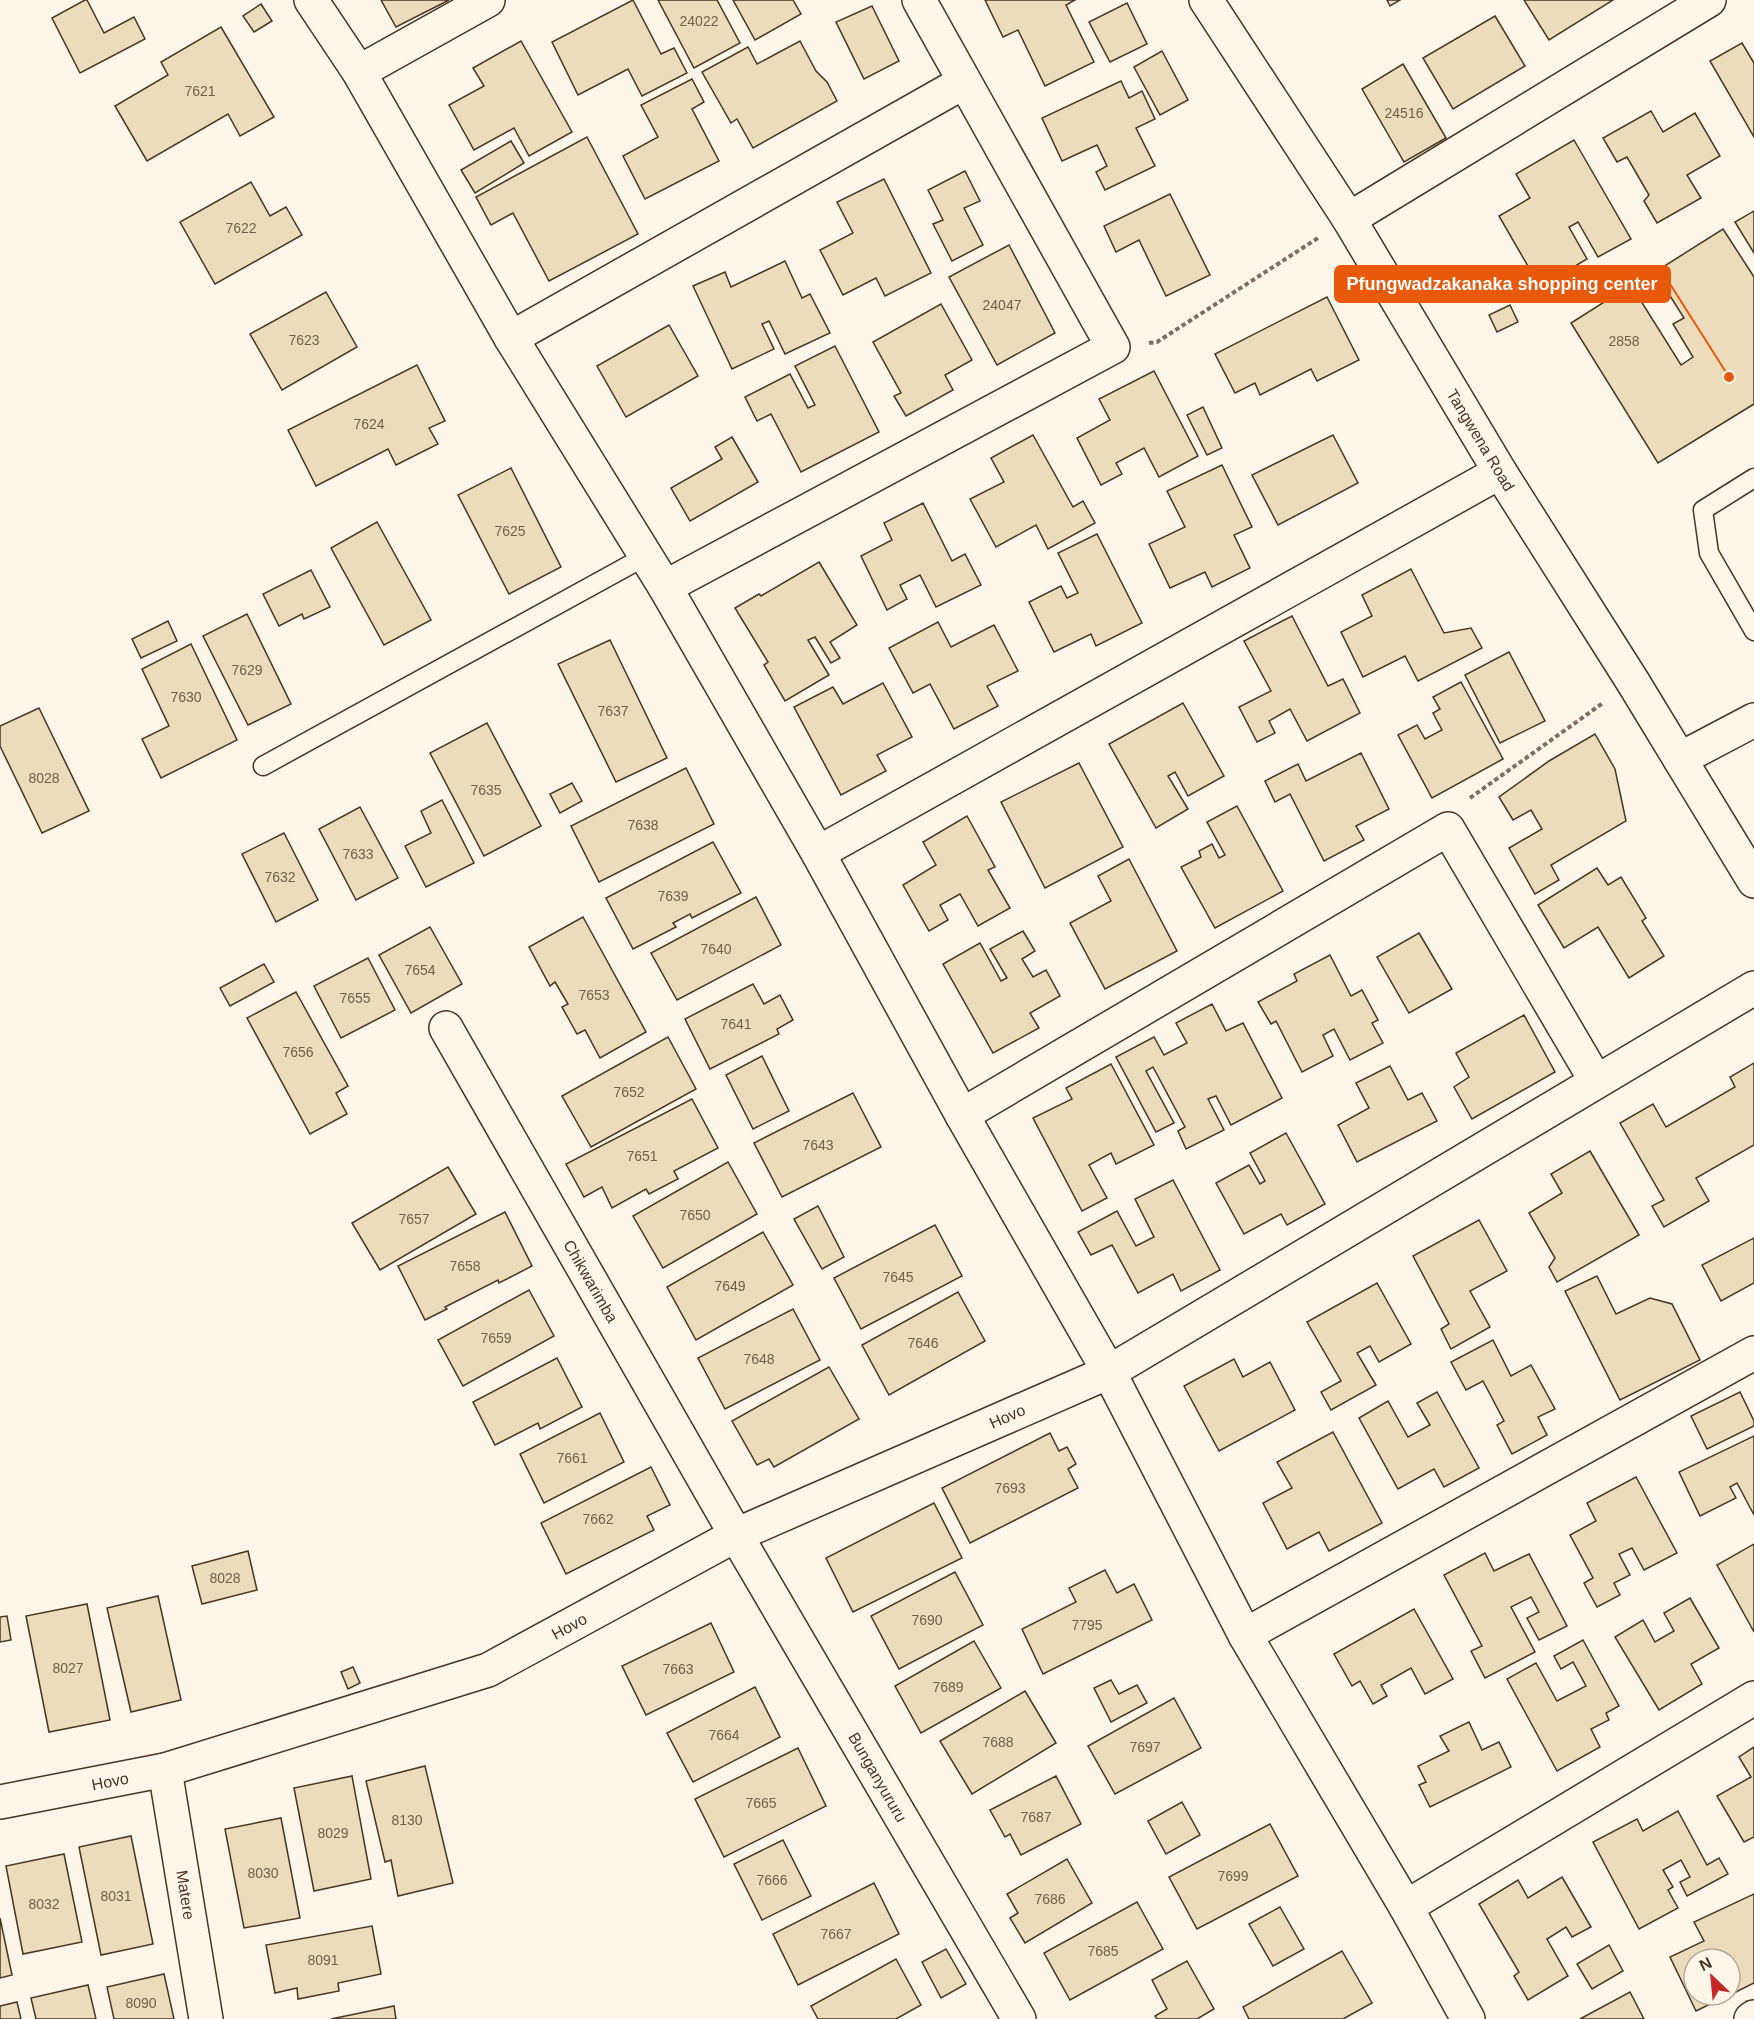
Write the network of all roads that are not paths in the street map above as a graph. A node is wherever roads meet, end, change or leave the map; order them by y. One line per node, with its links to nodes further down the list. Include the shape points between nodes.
1 (311, 0): 6 (street)
2 (488, 0): 6 (street)
3 (919, 0): 7 (street)
4 (1206, 0): 8 (street, Tangwena Road)
5 (1709, 0): 8 (street)
6 (359, 72): 9 (street)
7 (964, 82): 9 (street); 13 (street, via 1113,347)
8 (1348, 219): 10 (street, Tangwena Road)
9 (512, 338): 12 (street)
10 (1500, 472): 16 (street, Tangwena Road); 18 (street)
11 (1754, 478): 14 (lane, via 1702,510 1709,553)
12 (646, 556): 13 (street); 17 (lane)
13 (664, 587): 18 (street)
14 (1754, 631)
15 (1754, 720): 16 (street)
16 (1680, 759): 19 (street, Tangwena Road)
17 (263, 766)
18 (818, 853): 23 (street)
19 (1754, 881)
20 (1754, 988): 22 (street, Hovo)
21 (446, 1028): 26 (street, Chikwarimba)
22 (1596, 1081): 23 (street, via 1448,829); 25 (street, Hovo)
23 (962, 1115): 25 (street)
24 (1754, 1353): 27 (street)
25 (1109, 1372): 26 (street, Hovo); 27 (street)
26 (736, 1534): 29 (street, Hovo, via 488,1670); 33 (street, Bunganyururu)
27 (1245, 1635): 31 (street)
28 (1754, 1698): 31 (street)
29 (165, 1770): 30 (street, Hovo); 32 (street, Matere)
30 (0, 1802)
31 (1406, 1907): 34 (street)
32 (206, 2019)
33 (1019, 2019)
34 (1468, 2019)

